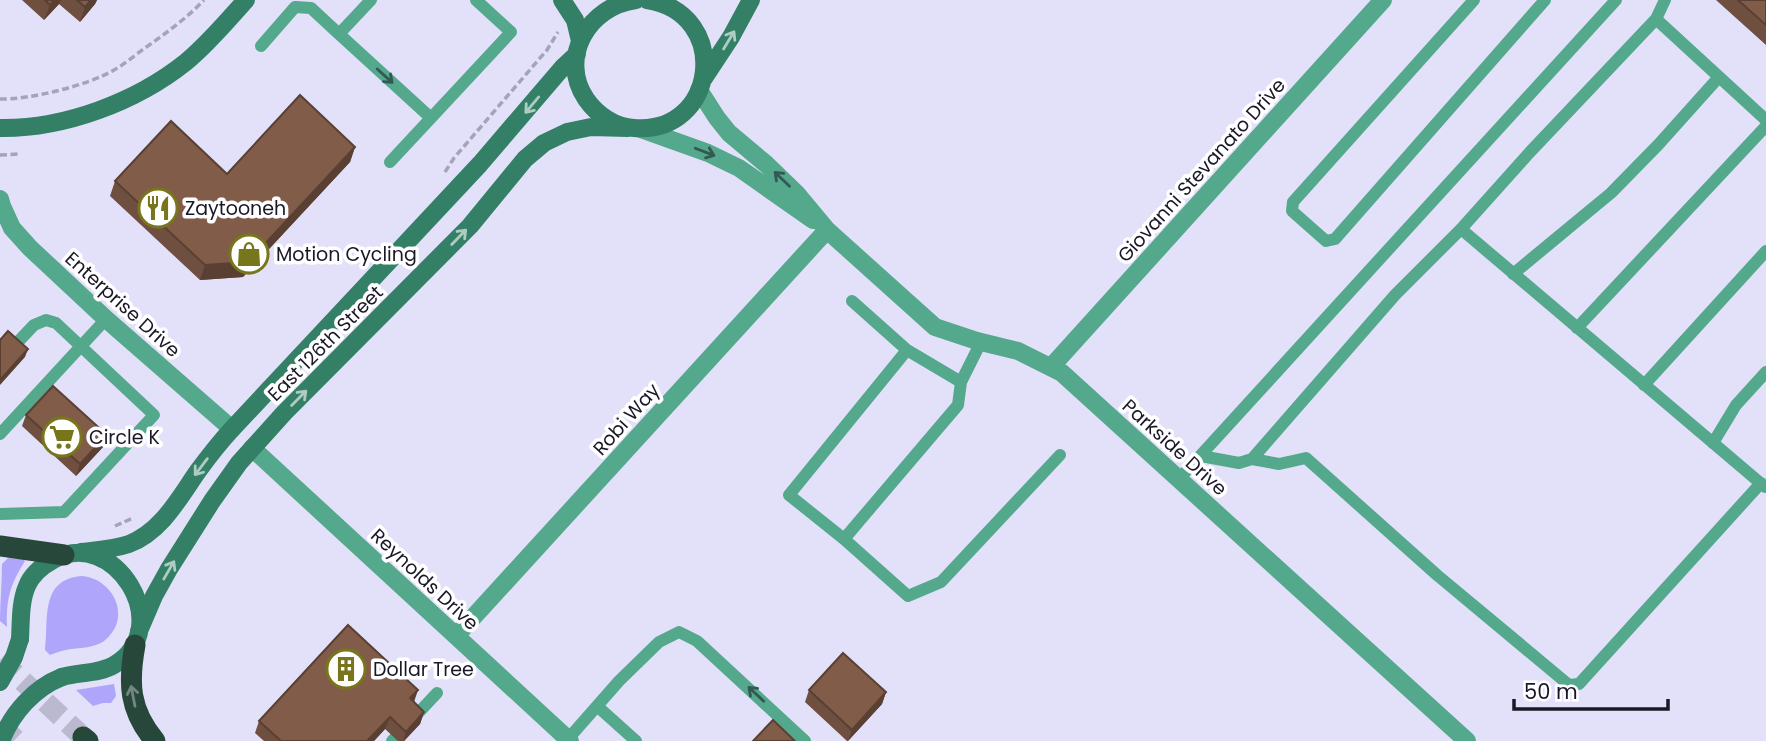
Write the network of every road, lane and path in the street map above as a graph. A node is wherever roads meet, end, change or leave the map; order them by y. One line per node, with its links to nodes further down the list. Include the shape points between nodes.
1 (204, 0): 21 (path, via 113,71 47,93)
2 (246, 0): 25 (main road, via 186,62 144,90 88,115 20,129)
3 (371, 0): 16 (lane)
4 (476, 0): 22 (lane, via 511,32)
5 (562, 0): 18 (main road, via 576,20)
6 (647, 0): 20 (main road, via 671,7 692,25 704,50)
7 (751, 0): 20 (main road, one-way to 7)
8 (1383, 0): 43 (street, Giovanni Stevanato Drive)
9 (1474, 0): 13 (lane, via 1293,202 1292,212 1326,241 1335,239)
10 (1616, 0): 52 (lane)
11 (1665, 0): 14 (lane)
12 (626, 1): 18 (main road, East 126th Street, via 597,16)
13 (1537, 3)
14 (1656, 19): 19 (lane); 32 (lane)
15 (558, 26): 30 (path, via 547,50)
16 (339, 34): 17 (lane, via 311,8 295,7); 22 (lane, one-way to 22)
17 (261, 47)
18 (579, 48): 26 (main road, via 579,82 592,107 614,123); 47 (main road, East 126th Street, one-way to 47, via 480,164)
19 (1719, 77): 23 (lane); 35 (lane, via 1611,193)
20 (702, 84): 26 (main road, East 126th Street, via 690,106 676,118 659,126); 33 (street, Parkside Drive, one-way to 20, via 797,194 729,133)
21 (0, 99)
22 (431, 118): 29 (lane)
23 (1766, 120)
24 (1766, 126): 38 (lane)
25 (0, 128)
26 (634, 128): 33 (street, Parkside Drive, one-way to 33, via 739,168); 50 (main road, East 126th Street, one-way to 26, via 470,226 534,150 575,130)
27 (19, 154): 28 (path)
28 (0, 155)
29 (390, 162)
30 (441, 178)
31 (0, 199): 37 (street, Enterprise Drive, via 12,228)
32 (1461, 229): 35 (lane); 53 (lane, via 1395,295)
33 (827, 230): 39 (street, Parkside Drive, via 935,327); 62 (street, Robi Way)
34 (1766, 251): 46 (lane)
35 (1513, 274): 38 (lane)
36 (852, 301): 42 (lane)
37 (106, 319): 41 (lane); 47 (street, Enterprise Drive)
38 (1577, 328): 46 (lane)
39 (981, 342): 43 (street, Parkside Drive, via 1018,351); 45 (lane)
40 (14, 346): 41 (lane, via 34,325 46,320 57,323)
41 (81, 347): 48 (lane); 57 (lane, via 154,415 64,512)
42 (907, 350): 45 (lane); 59 (lane, via 789,495)
43 (1051, 367): 54 (street, Parkside Drive)
44 (1766, 372): 49 (lane, via 1736,405)
45 (961, 382): 59 (lane, via 958,405)
46 (1644, 385): 49 (lane)
47 (232, 429): 61 (main road, East 126th Street, one-way to 61, via 173,508 149,532 122,545)
48 (0, 434)
49 (1713, 443): 55 (lane)
50 (252, 448): 62 (street, Reynolds Drive); 63 (main road, East 126th Street, one-way to 50, via 176,556)
51 (1060, 455): 59 (lane, via 941,582 908,596)
52 (1201, 456): 53 (lane, via 1239,463); 54 (lane)
53 (1252, 459): 55 (lane, via 1279,464 1306,458 1569,685 1579,684)
54 (1179, 479): 73 (street, Parkside Drive)
55 (1763, 485)
56 (141, 513): 58 (path)
57 (0, 514)
58 (108, 528)
59 (844, 539)
60 (0, 546): 61 (highway)
61 (72, 554): 63 (main road, via 98,557 129,582 140,610); 64 (main road, bridge, via 50,561 28,583 20,639)
62 (456, 636): 67 (street, Reynolds Drive)
63 (137, 638): 68 (main road, bridge, via 109,668 62,677 44,686 11,720); 69 (highway, one-way to 63, via 138,716 132,695 130,671)
64 (0, 682)
65 (437, 693): 70 (lane)
66 (597, 706): 67 (lane); 71 (lane); 72 (lane, one-way to 66, via 697,641 679,632 659,642)
67 (569, 740)
68 (1, 741)
69 (155, 741)
70 (393, 741)
71 (636, 741)
72 (805, 741)
73 (1467, 741)

